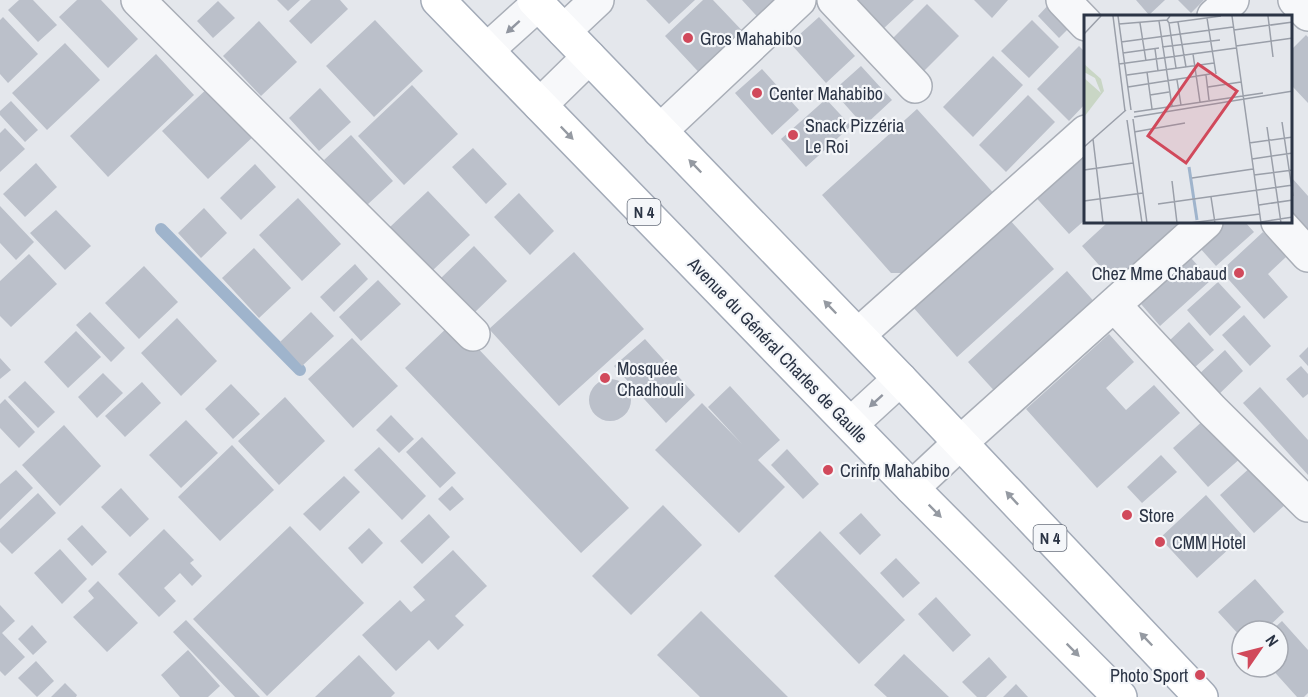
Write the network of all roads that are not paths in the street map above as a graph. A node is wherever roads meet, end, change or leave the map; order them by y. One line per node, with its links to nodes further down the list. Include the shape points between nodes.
1 (138, 0): 24 (street)
2 (438, 0): 14 (main road, Avenue du Général Charles de Gaulle / N 4)
3 (597, 0): 13 (street)
4 (799, 0): 18 (street)
5 (834, 0): 16 (street)
6 (1063, 0): 12 (street)
7 (1232, 0): 11 (street)
8 (1295, 0): 10 (street)
9 (536, 2): 13 (main road, N 4); 14 (street, one-way to 14)
10 (1308, 14)
11 (1215, 15)
12 (1084, 22)
13 (564, 31): 15 (main road, N 4)
14 (487, 50): 17 (main road, Avenue du Général Charles de Gaulle / N 4)
15 (589, 57): 17 (street); 18 (main road, N 4)
16 (915, 86)
17 (540, 105): 27 (main road, Avenue du Général Charles de Gaulle / N 4, one-way to 27)
18 (660, 131): 25 (main road, N 4, one-way to 18)
19 (1084, 134): 25 (street)
20 (1204, 224): 23 (street)
21 (1282, 226): 22 (street)
22 (1308, 255)
23 (1114, 305): 28 (street); 30 (street)
24 (473, 334)
25 (858, 335): 26 (main road, N 4)
26 (900, 379): 27 (street, one-way to 27); 28 (main road, N 4)
27 (851, 424): 29 (main road, Avenue du Général Charles de Gaulle / N 4)
28 (960, 443): 29 (street); 32 (main road, N 4, one-way to 28)
29 (912, 488): 31 (main road, Avenue du Général Charles de Gaulle / N 4, one-way to 31)
30 (1308, 505)
31 (1120, 697)
32 (1200, 697)

